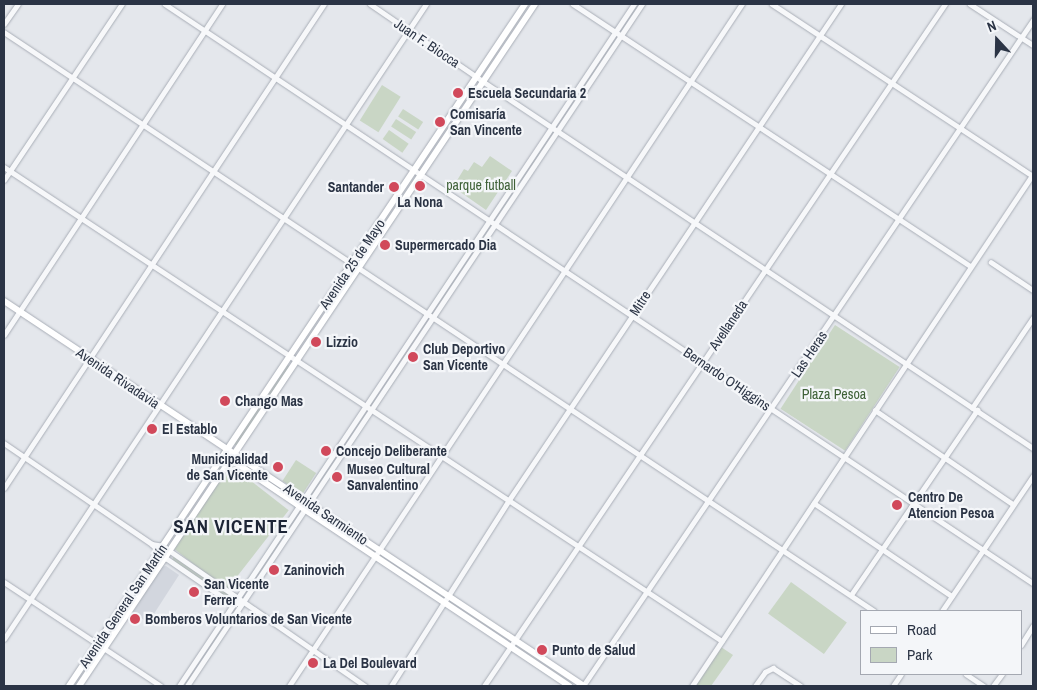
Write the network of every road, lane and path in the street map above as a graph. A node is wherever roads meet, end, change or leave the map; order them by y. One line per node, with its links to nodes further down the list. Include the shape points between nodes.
1 (18, 4): 19 (street)
2 (122, 4): 29 (street)
3 (165, 4): 21 (street, Bernardo O'Higgins)
4 (222, 4): 21 (street)
5 (324, 4): 30 (street)
6 (370, 4): 20 (street, Juan F. Biocca)
7 (426, 4): 20 (street)
8 (525, 4): 28 (main road, Avenida 25 de Mayo)
9 (535, 4): 32 (main road, Avenida 25 de Mayo)
10 (573, 4): 22 (street)
11 (634, 4): 22 (street)
12 (642, 4): 25 (street)
13 (742, 4): 31 (street)
14 (772, 4): 24 (street)
15 (841, 4): 24 (street, Mitre)
16 (945, 4): 33 (street, Avellaneda)
17 (970, 4): 26 (street)
18 (1033, 20): 26 (street, Las Heras)
19 (4, 24)
20 (409, 30): 28 (street, Juan F. Biocca); 35 (street)
21 (204, 31): 30 (street, Bernardo O'Higgins); 34 (street)
22 (615, 31): 25 (street); 37 (street)
23 (4, 32): 29 (street)
24 (819, 34): 33 (street); 36 (street, Mitre)
25 (621, 35): 31 (street); 39 (street)
26 (1022, 38): 27 (street); 38 (street, Las Heras)
27 (1033, 46)
28 (476, 77): 32 (street, Juan F. Biocca); 41 (main road, Avenida 25 de Mayo)
29 (72, 78): 34 (street); 42 (street)
30 (276, 78): 35 (street, Bernardo O'Higgins); 43 (street)
31 (691, 81): 36 (street); 47 (street)
32 (484, 82): 37 (street); 45 (main road, Avenida 25 de Mayo)
33 (889, 83): 38 (street); 44 (street, Avellaneda)
34 (143, 124): 43 (street); 49 (street)
35 (345, 124): 41 (street, Bernardo O'Higgins); 50 (street)
36 (758, 125): 44 (street); 53 (street, Mitre)
37 (551, 127): 39 (street); 51 (street)
38 (960, 128): 46 (street); 52 (street, Las Heras)
39 (557, 131): 47 (street); 54 (street)
40 (4, 167): 42 (street)
41 (415, 170): 45 (street, Bernardo O'Higgins); 56 (main road, Avenida 25 de Mayo)
42 (10, 171): 48 (street); 49 (street)
43 (214, 172): 50 (street); 57 (street)
44 (828, 173): 52 (street); 60 (street, Avellaneda)
45 (421, 175): 51 (street, Bernardo O'Higgins); 59 (main road, Avenida 25 de Mayo)
46 (1033, 175): 58 (street)
47 (627, 176): 53 (street); 61 (street)
48 (4, 180)
49 (81, 216): 57 (street); 65 (street)
50 (284, 219): 56 (street); 64 (street)
51 (490, 219): 54 (street, Bernardo O'Higgins); 66 (street)
52 (899, 219): 58 (street); 69 (street, Las Heras)
53 (694, 222): 60 (street); 67 (street, Mitre)
54 (496, 223): 61 (street, Bernardo O'Higgins); 68 (street)
55 (991, 262): 62 (street)
56 (354, 263): 59 (street); 72 (main road, Avenida 25 de Mayo)
57 (154, 264): 64 (street); 73 (street)
58 (971, 266): 77 (street)
59 (360, 267): 66 (street); 74 (main road, Avenida 25 de Mayo)
60 (765, 269): 69 (street); 76 (street, Avellaneda)
61 (565, 270): 67 (street, Bernardo O'Higgins); 75 (street)
62 (1033, 290)
63 (4, 301): 65 (main road, Avenida Rivadavia)
64 (223, 310): 72 (street); 79 (street)
65 (19, 311): 71 (street); 73 (main road, Avenida Rivadavia)
66 (428, 313): 68 (street); 78 (street)
67 (632, 315): 76 (street, Bernardo O'Higgins); 80 (street, Mitre)
68 (434, 316): 75 (street); 81 (street)
69 (834, 316): 77 (street); 82 (street, Las Heras)
70 (1033, 318): 83 (street)
71 (4, 335)
72 (292, 354): 74 (street); 87 (main road, Avenida 25 de Mayo)
73 (90, 359): 79 (main road, Avenida Rivadavia); 89 (street)
74 (299, 359): 78 (street); 87 (main road, Avenida 25 de Mayo)
75 (503, 362): 80 (street); 90 (street)
76 (703, 363): 82 (street, Bernardo O'Higgins); 88 (street, Avellaneda)
77 (907, 364): 83 (street); 84 (street)
78 (365, 405): 81 (street); 95 (street)
79 (160, 406): 87 (main road, Avenida Rivadavia); 102 (street)
80 (572, 408): 88 (street); 96 (street, Mitre)
81 (371, 409): 90 (street); 98 (street)
82 (772, 409): 91 (street, Bernardo O'Higgins); 97 (street, Las Heras)
83 (974, 409): 86 (street); 92 (street)
84 (875, 410): 91 (street); 92 (street)
85 (4, 443): 89 (street)
86 (1033, 448)
87 (230, 453): 95 (main road, Avenida Sarmiento, via 241,456); 103 (main road, Avenida Sarmiento, via 236,463); 107 (main road, Avenida General San Martín); 110 (main road, Avenida General San Martín)
88 (640, 454): 97 (street); 106 (street, Avellaneda)
89 (25, 456): 94 (street); 102 (street)
90 (441, 456): 96 (street); 108 (street)
91 (845, 456): 99 (street); 100 (street, Bernardo O'Higgins)
92 (944, 458): 100 (street); 101 (street)
93 (1033, 476): 101 (street)
94 (4, 488)
95 (303, 498): 98 (main road, Avenida Sarmiento); 103 (street)
96 (510, 500): 106 (street); 120 (street, Mitre)
97 (710, 502): 111 (street); 118 (street, Las Heras)
98 (310, 503): 104 (street); 108 (main road, Avenida Sarmiento)
99 (814, 503): 111 (street); 112 (street)
100 (914, 503): 109 (street, Bernardo O'Higgins); 112 (street)
101 (1013, 504): 109 (street)
102 (94, 505): 105 (street); 123 (street)
103 (298, 505): 104 (main road, Avenida Sarmiento); 122 (street)
104 (305, 510): 114 (main road, Avenida Sarmiento); 125 (street)
105 (152, 544): 107 (street); 113 (street)
106 (580, 545): 118 (street); 131 (street, Avellaneda)
107 (163, 546): 110 (street); 113 (main road, Avenida General San Martín)
108 (379, 550): 114 (street); 120 (main road, Avenida Sarmiento)
109 (982, 550): 117 (street, Bernardo O'Higgins); 121 (street)
110 (170, 551): 115 (main road, Avenida General San Martín); 122 (street)
111 (782, 551): 119 (street); 132 (street)
112 (883, 551): 119 (street); 121 (street)
113 (159, 553): 115 (street); 134 (main road, Avenida General San Martín)
114 (375, 557): 126 (main road, Avenida Sarmiento); 137 (street)
115 (166, 558): 124 (street); 136 (main road, Avenida General San Martín)
116 (4, 582): 123 (street)
117 (1033, 583)
118 (650, 590): 132 (street); 152 (street, Las Heras)
119 (851, 595): 127 (street)
120 (449, 596): 126 (street, Mitre); 131 (main road, Avenida Sarmiento)
121 (952, 596): 128 (street)
122 (238, 598): 124 (street); 125 (street)
123 (30, 599): 130 (street); 134 (street)
124 (233, 604): 125 (street); 145 (street)
125 (242, 604): 137 (street); 146 (street)
126 (444, 604): 135 (main road, Avenida Sarmiento); 149 (street, Mitre)
127 (873, 610)
128 (943, 610)
129 (1033, 626): 133 (street)
130 (4, 639)
131 (515, 641): 135 (street, Avellaneda); 152 (main road, Avenida Sarmiento)
132 (722, 641): 153 (street)
133 (1022, 643)
134 (98, 645): 136 (street); 142 (main road, Avenida General San Martín)
135 (511, 647): 150 (street, Avellaneda); 151 (main road, Avenida Sarmiento)
136 (104, 649): 143 (main road, Avenida General San Martín); 144 (street)
137 (312, 651): 147 (street); 148 (street)
138 (900, 675): 157 (street)
139 (968, 675): 158 (street)
140 (1001, 675): 159 (street)
141 (793, 681): 154 (street, via 773,668 764,672); 155 (street); 156 (street)
142 (69, 686)
143 (79, 686)
144 (161, 686)
145 (179, 686)
146 (187, 686)
147 (289, 686)
148 (365, 686)
149 (391, 686)
150 (484, 686)
151 (569, 686)
152 (583, 686)
153 (692, 686)
154 (755, 686)
155 (790, 686)
156 (801, 686)
157 (893, 686)
158 (984, 686)
159 (993, 686)

